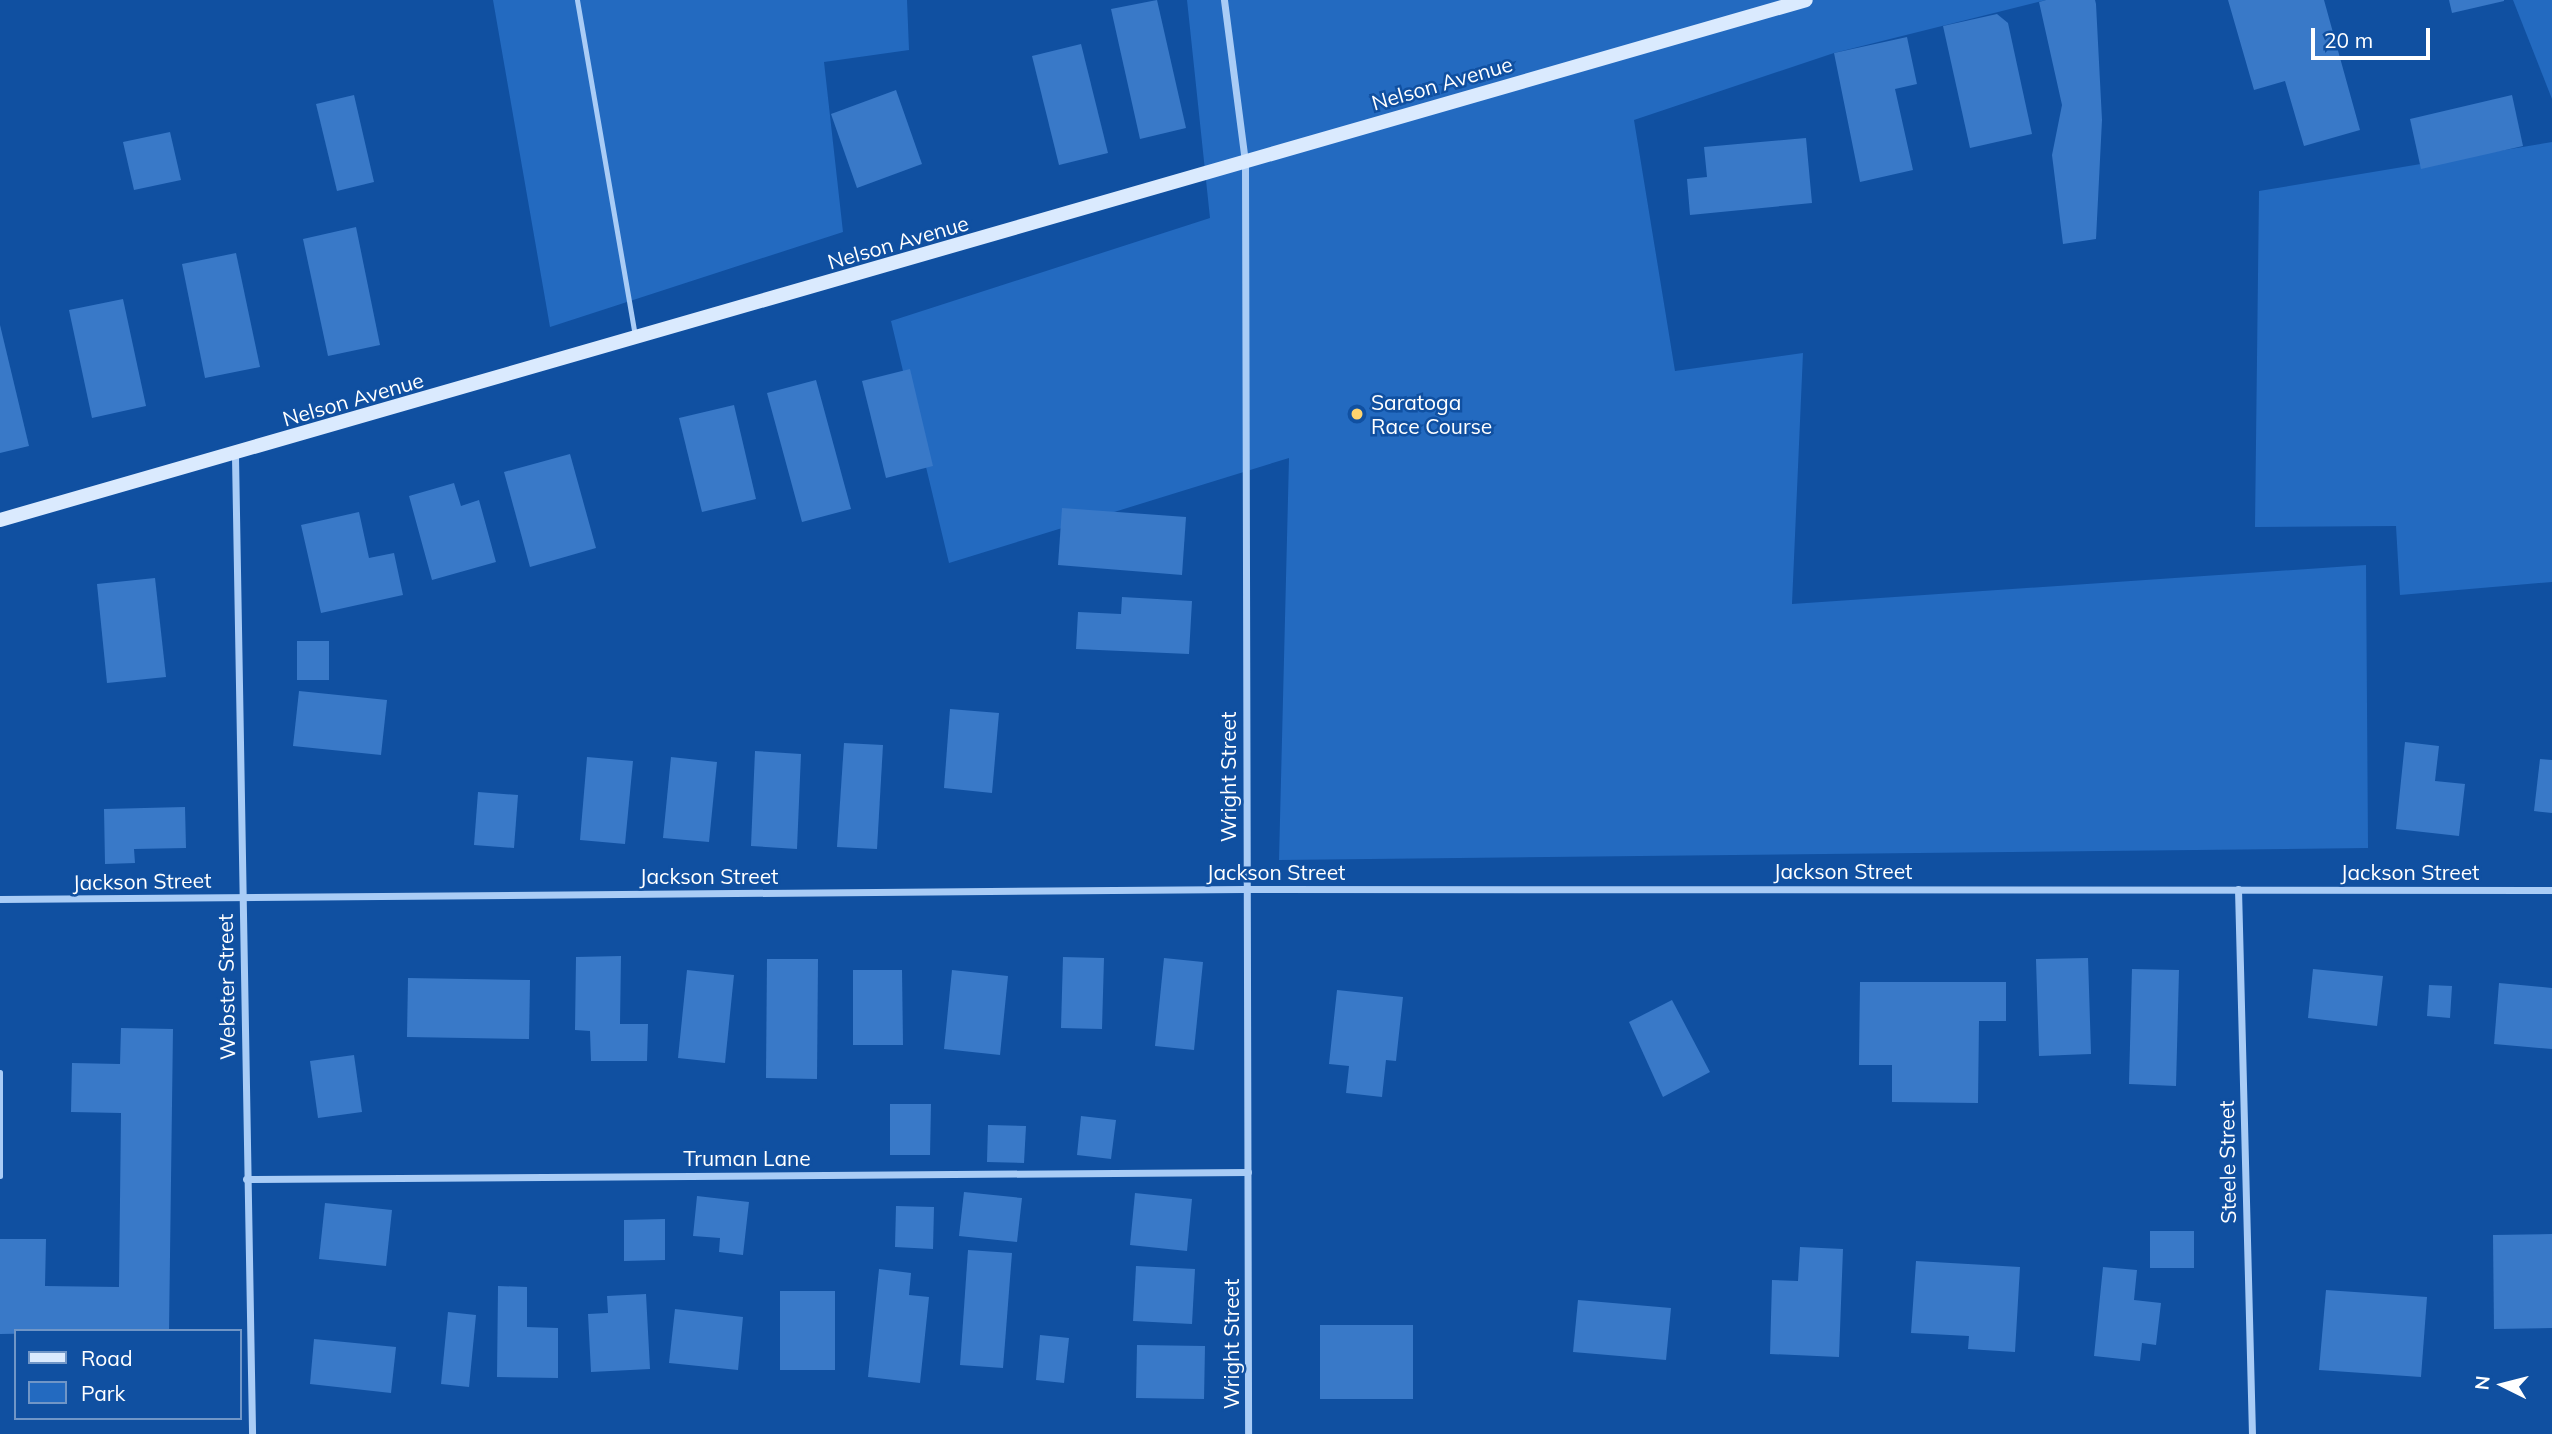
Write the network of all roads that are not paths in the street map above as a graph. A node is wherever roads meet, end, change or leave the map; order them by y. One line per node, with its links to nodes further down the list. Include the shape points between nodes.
1 (577, 0): 5 (lane)
2 (1224, 0): 4 (street, Wright Street)
3 (1806, 0): 4 (street, Nelson Avenue)
4 (1245, 162): 5 (street, Nelson Avenue); 8 (street, Wright Street)
5 (636, 340): 6 (street, Nelson Avenue)
6 (235, 456): 7 (street, Nelson Avenue); 11 (street, Webster Street)
7 (0, 520)
8 (1245, 889): 9 (street, Jackson Street); 11 (street, Jackson Street); 14 (street, Wright Street)
9 (2238, 889): 10 (street, Jackson Street); 19 (street, Steele Street)
10 (2552, 890)
11 (242, 897): 12 (street, Jackson Street); 16 (street, Webster Street)
12 (0, 900)
13 (0, 1072): 15 (lane)
14 (1248, 1172): 16 (street, Truman Lane); 18 (street, Wright Street)
15 (0, 1176)
16 (246, 1179): 17 (street, Webster Street)
17 (252, 1434)
18 (1248, 1434)
19 (2252, 1434)

